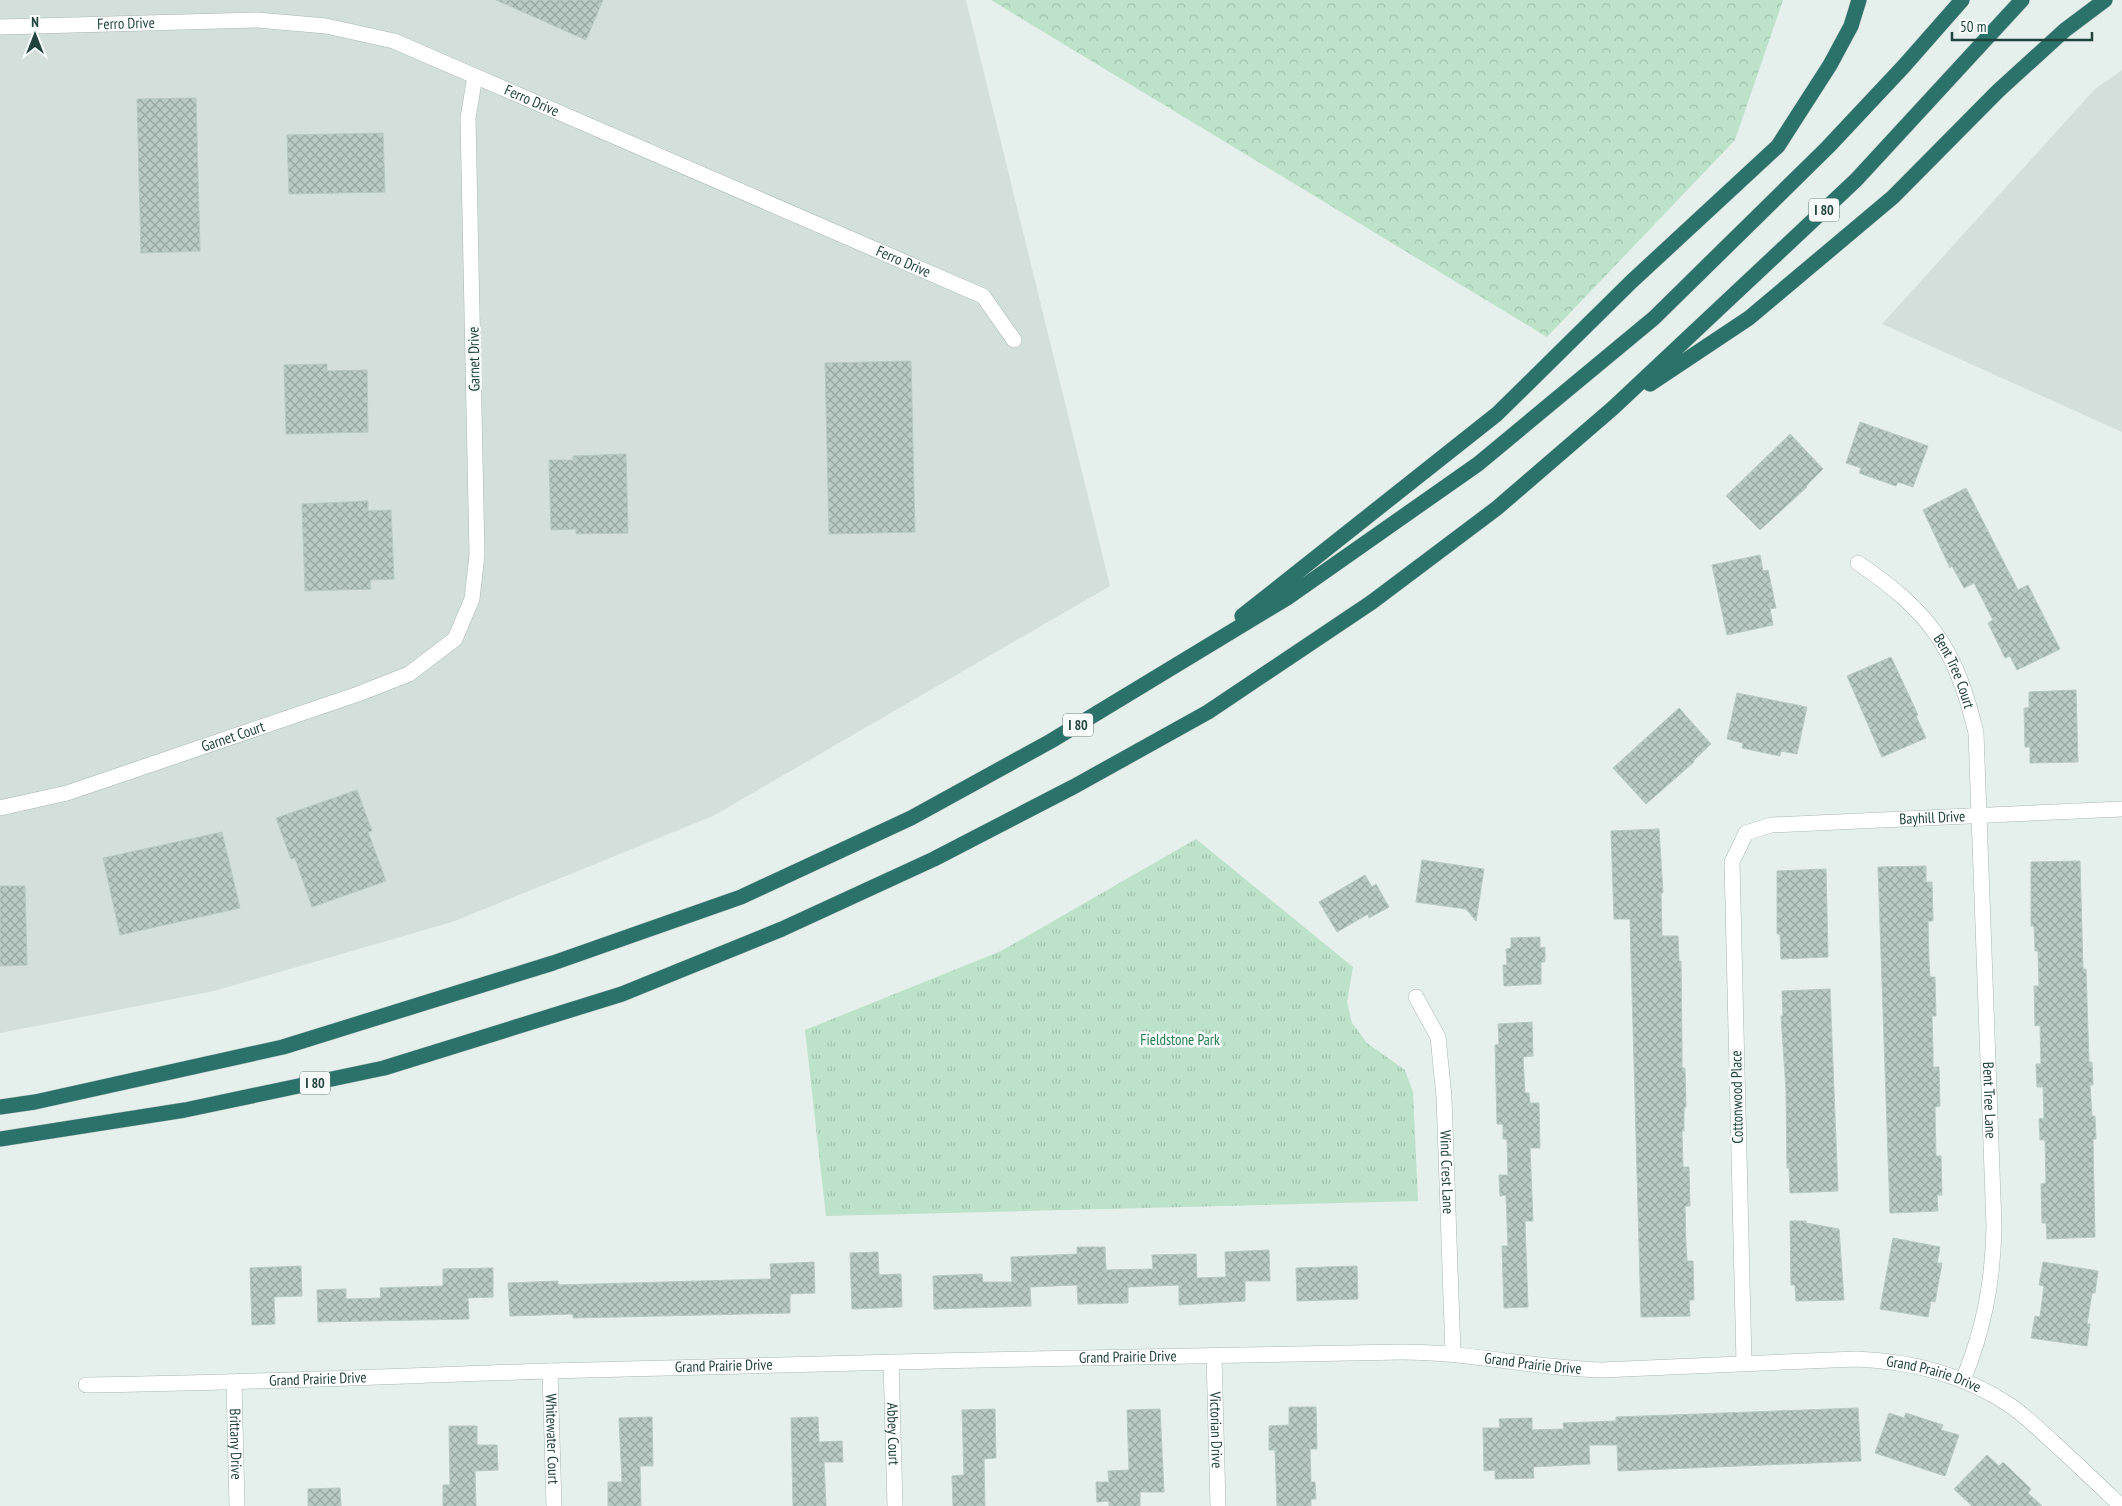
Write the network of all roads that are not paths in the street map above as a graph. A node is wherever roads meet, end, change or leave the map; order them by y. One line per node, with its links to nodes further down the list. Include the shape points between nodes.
1 (1859, 0): 11 (highway, via 1851,26 1838,50 1778,146 1631,282 1497,414)
2 (1962, 0): 11 (highway, I 80, via 1828,147 1654,318 1478,464 1287,598)
3 (2022, 0): 8 (highway, I 80, via 1856,180)
4 (2106, 0): 8 (highway, via 2065,30 1998,91 1893,197 1749,318)
5 (0, 27): 6 (street, Ferro Drive, via 257,20 326,26 394,41)
6 (475, 76): 7 (street, Ferro Drive, via 983,296); 10 (street, Garnet Drive, via 468,118 477,555 472,599)
7 (1014, 340)
8 (1613, 408): 18 (highway, I 80, via 1497,508 1380,596 1208,712 934,858 782,929 622,994 384,1068 185,1110)
9 (1858, 563): 14 (street, Bent Tree Court, via 1890,585 1932,626 1961,678 1976,733)
10 (454, 639): 12 (street, Garnet Court, via 409,674 358,694 67,793)
11 (1191, 656): 17 (highway, I 80, via 1051,741 911,818 741,897 553,963 283,1047)
12 (0, 808)
13 (2122, 809): 14 (street, Bayhill Drive)
14 (1980, 815): 15 (street, Bayhill Drive, via 1771,824); 24 (street, Bent Tree Lane, via 1993,1266 1974,1351)
15 (1746, 833): 22 (street, Cottonwood Place, via 1732,862)
16 (1416, 998): 19 (street, Wind Crest Lane, via 1438,1037 1444,1097)
17 (0, 1107)
18 (0, 1139)
19 (1453, 1354): 20 (street, Grand Prairie Drive); 22 (street, Grand Prairie Drive, via 1601,1370)
20 (1214, 1355): 21 (street, Grand Prairie Drive); 30 (street, Victorian Drive)
21 (891, 1362): 23 (street, Grand Prairie Drive); 29 (street, Abbey Court)
22 (1744, 1363): 24 (street, Grand Prairie Drive, via 1882,1360 1922,1366)
23 (550, 1371): 25 (street, Grand Prairie Drive); 28 (street, Whitewater Court)
24 (1962, 1380): 31 (street, Grand Prairie Drive, via 1989,1393 2028,1420)
25 (234, 1383): 26 (street, Grand Prairie Drive); 27 (street, Brittany Drive)
26 (86, 1385)
27 (237, 1506)
28 (554, 1506)
29 (895, 1506)
30 (1218, 1506)
31 (2121, 1506)

